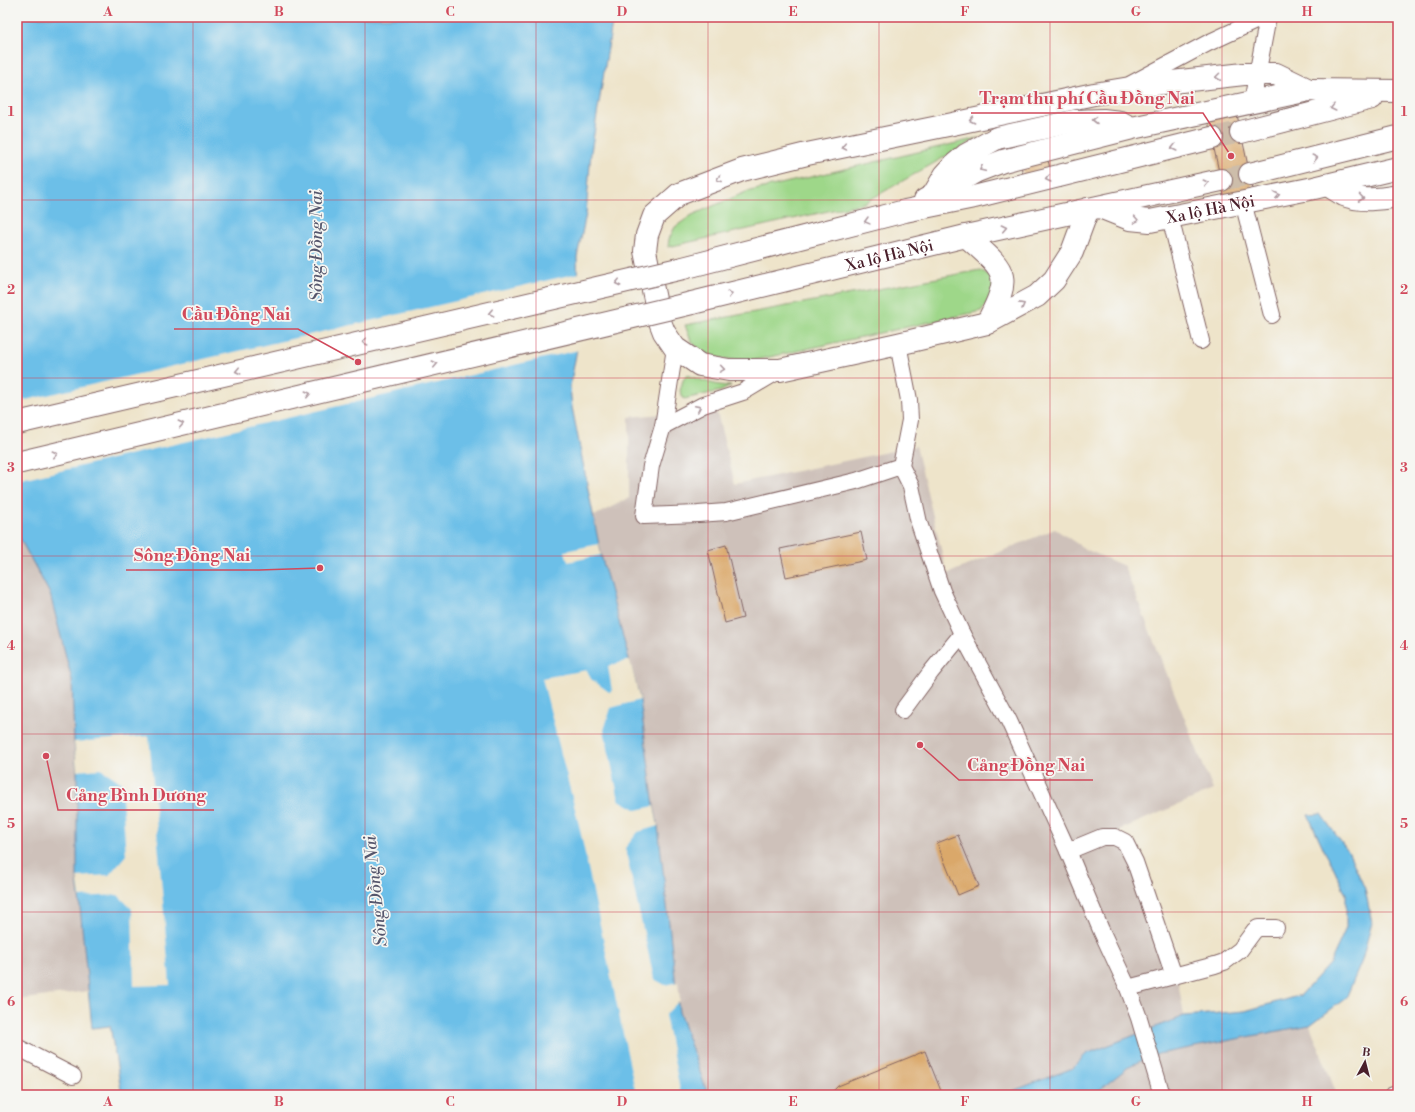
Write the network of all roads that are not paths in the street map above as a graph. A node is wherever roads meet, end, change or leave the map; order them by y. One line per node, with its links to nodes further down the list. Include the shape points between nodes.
1 (1264, 17): 4 (street, via 1208,43)
2 (1268, 17): 3 (street)
3 (1257, 74): 4 (highway, one-way to 4, via 1154,84); 5 (highway, via 1276,74); 7 (street)
4 (1120, 90): 25 (highway, one-way to 25, via 807,154 742,170 679,194 654,216 647,234 645,251 659,319)
5 (1309, 90): 6 (highway); 7 (highway)
6 (1398, 91): 8 (highway, one-way to 8)
7 (1252, 102): 18 (highway, one-way to 18, via 1132,128 1108,120 1074,121 997,138 966,155 945,175 932,196)
8 (1241, 132)
9 (1398, 137): 12 (highway, Xa lộ Hà Nội, one-way to 9)
10 (1212, 138): 18 (highway, one-way to 18, via 974,197)
11 (1398, 168): 14 (highway, Xa lộ Hà Nội)
12 (1250, 174)
13 (1221, 180): 17 (highway, Xa lộ Hà Nội, one-way to 13)
14 (1327, 185): 15 (highway, one-way to 15, via 1344,195 1363,199); 16 (highway, Xa lộ Hà Nội, one-way to 14)
15 (1398, 196)
16 (1243, 202): 19 (highway, Xa lộ Hà Nội); 21 (street)
17 (1094, 208): 19 (highway, Xa lộ Hà Nội, one-way to 19, via 1140,221); 20 (highway, Xa lộ Hà Nội, one-way to 17); 22 (highway, one-way to 17, via 1037,296 1054,280 1072,252)
18 (905, 211): 27 (highway, one-way to 27, bridge, via 683,268)
19 (1170, 217): 23 (street)
20 (966, 236): 22 (highway, via 995,262 1003,275 1001,295); 29 (highway, Xa lộ Hà Nội, one-way to 20, bridge)
21 (1272, 315)
22 (987, 323): 24 (highway)
23 (1201, 341)
24 (898, 344): 26 (highway); 30 (street, via 910,400 910,420)
25 (675, 348): 26 (highway, one-way to 26, via 700,366 729,370); 28 (street)
26 (780, 370): 28 (street, one-way to 26, via 703,405 743,392)
27 (17, 423)
28 (663, 426): 30 (street, via 651,466 644,516 726,512 856,481)
29 (17, 463)
30 (901, 466): 31 (street, via 911,486 919,523 942,591)
31 (962, 634): 32 (street); 33 (street, via 1009,721)
32 (903, 710)
33 (1068, 851): 35 (street, via 1102,837 1115,837 1125,842 1135,862); 36 (street, via 1100,930)
34 (1276, 928): 35 (street, via 1258,928 1240,950 1224,962)
35 (1174, 976): 36 (street)
36 (1128, 988): 40 (street)
37 (17, 1047): 38 (street)
38 (72, 1076)
39 (1398, 1094): 41 (street)
40 (1162, 1095)
41 (1393, 1095)

